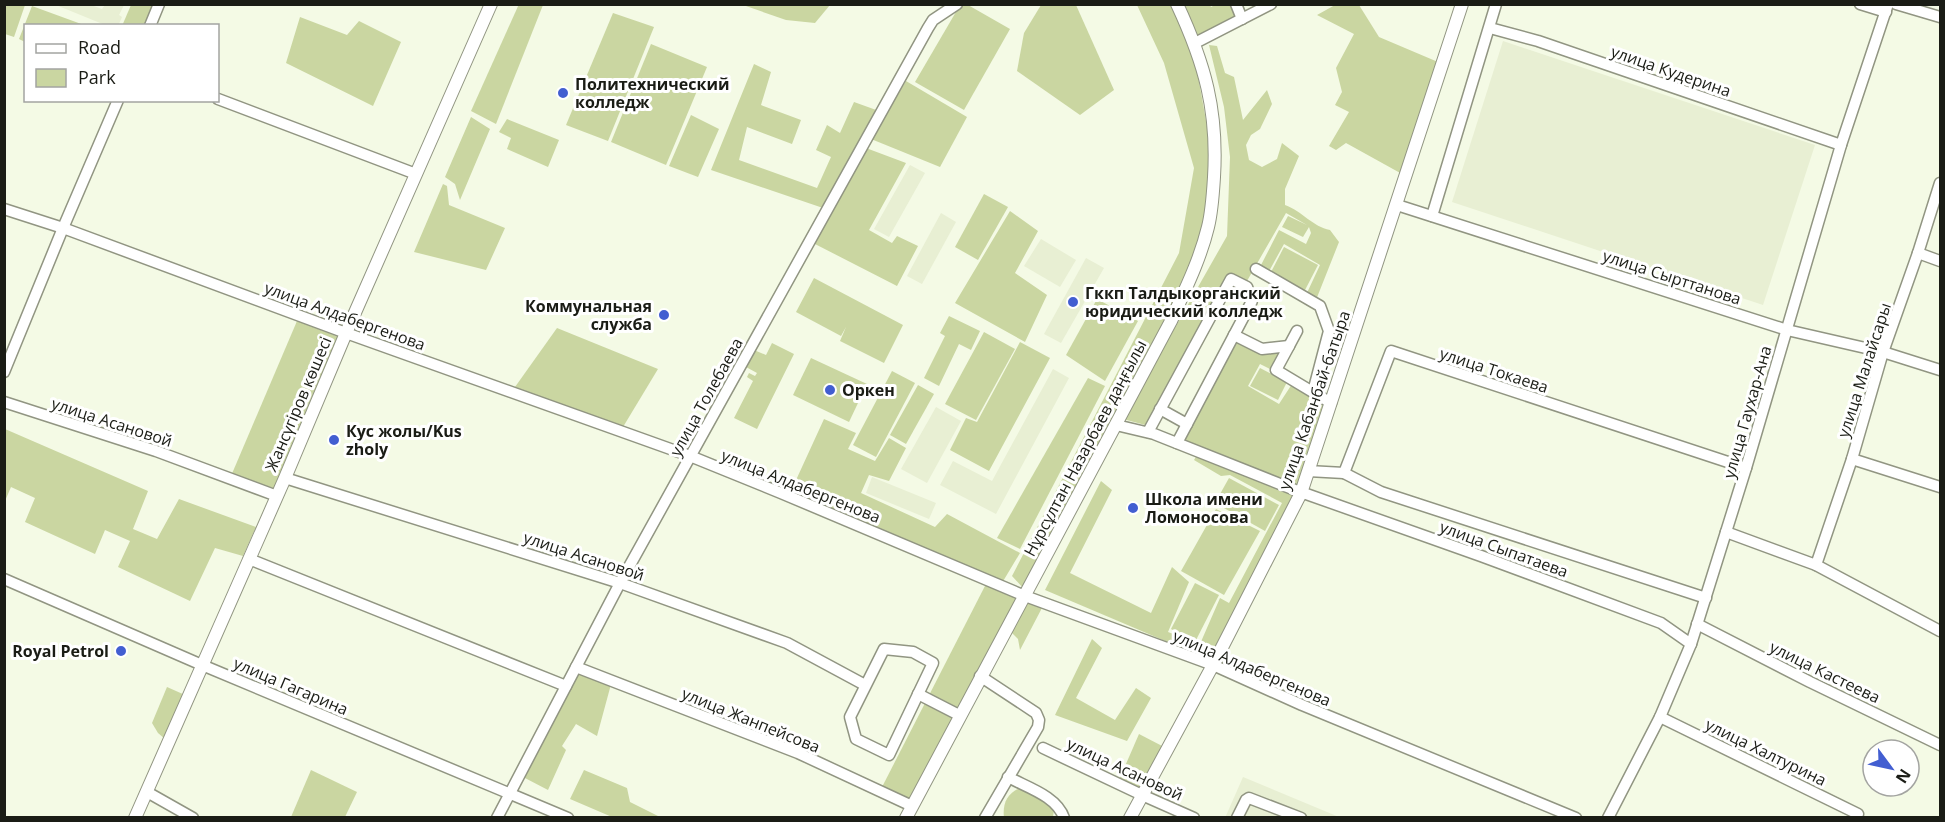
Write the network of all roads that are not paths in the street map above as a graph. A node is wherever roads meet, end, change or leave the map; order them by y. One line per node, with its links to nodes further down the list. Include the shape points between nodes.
1 (159, 4): 14 (street)
2 (491, 4): 20 (main road, Жансүгіров көшесі)
3 (957, 4): 45 (street, улица Толебаева, via 933,20)
4 (1177, 4): 16 (main road, Нұрсұлтан Назарбаев даңғылы)
5 (1236, 4): 13 (street)
6 (1271, 4): 13 (street)
7 (1462, 4): 22 (main road, улица Кабанбай-батыра)
8 (1496, 4): 15 (street)
9 (1860, 4): 11 (street)
10 (1896, 4): 12 (street)
11 (1887, 8): 19 (street, улица Гаухар-Ана)
12 (1941, 17)
13 (1242, 19): 16 (street)
14 (151, 24)
15 (1490, 28): 19 (street, улица Кудерина); 24 (street)
16 (1195, 43): 42 (main road, Нұрсұлтан Назарбаев даңғылы, via 1215,127 1209,225 1188,284)
17 (219, 99): 20 (street)
18 (117, 102): 25 (street)
19 (1841, 145): 29 (street, улица Гаухар-Ана)
20 (416, 174): 31 (main road, Жансүгіров көшесі)
21 (1941, 183): 26 (street, улица Малайсары)
22 (1397, 205): 24 (street, улица Сырттанова); 39 (main road, улица Кабанбай-батыра)
23 (4, 209): 25 (street, улица Алдабергенова)
24 (1432, 216): 29 (street, улица Сырттанова)
25 (63, 228): 31 (street, улица Алдабергенова); 36 (street)
26 (1918, 253): 27 (street); 34 (street, улица Малайсары)
27 (1941, 261)
28 (1256, 269): 37 (street, via 1320,306 1329,331)
29 (1787, 330): 34 (street, улица Сырттанова); 47 (street, улица Гаухар-Ана)
30 (1298, 331): 33 (street)
31 (345, 333): 45 (street, улица Алдабергенова); 50 (main road, Жансүгіров көшесі)
32 (1234, 335): 33 (street, via 1262,350); 40 (street, via 1252,301 1246,287 1231,279); 41 (street)
33 (1289, 346): 37 (street, via 1276,370)
34 (1883, 352): 35 (street, улица Сырттанова); 46 (street, улица Малайсары)
35 (1941, 370)
36 (4, 372)
37 (1313, 392): 39 (street)
38 (4, 402): 53 (street, улица Асановой, via 156,451)
39 (1331, 403): 48 (main road, улица Кабанбай-батыра)
40 (1160, 410): 41 (street); 43 (street)
41 (1187, 424): 44 (street)
42 (1116, 425): 43 (street, улица Сыпатаева); 59 (main road, Нұрсұлтан Назарбаев даңғылы)
43 (1148, 432): 44 (street, улица Сыпатаева)
44 (1177, 443): 52 (street, улица Сыпатаева)
45 (690, 456): 58 (street, улица Толебаева); 59 (street, улица Алдабергенова)
46 (1852, 459): 51 (street); 56 (street, улица Малайсары)
47 (1746, 468): 49 (street, улица Токаева, via 1391,351); 54 (street, улица Гаухар-Ана)
48 (1308, 471): 49 (street); 52 (main road, улица Кабанбай-батыра)
49 (1344, 472): 60 (street, via 1381,492)
50 (285, 478): 53 (main road, Жансүгіров көшесі); 58 (street, улица Асановой)
51 (1941, 487)
52 (1301, 493): 63 (street, улица Сыпатаева, via 1661,623); 65 (main road, улица Кабанбай-батыра)
53 (277, 496): 55 (main road, Жансүгіров көшесі)
54 (1726, 532): 56 (street); 60 (street, улица Гаухар-Ана)
55 (249, 559): 64 (main road, Жансүгіров көшесі); 69 (street)
56 (1816, 565): 62 (street)
57 (4, 579): 64 (street, улица Гагарина)
58 (621, 583): 66 (street, улица Толебаева); 68 (street, улица Асановой, via 787,643)
59 (1025, 596): 65 (street, улица Алдабергенова); 67 (main road, Нұрсұлтан Назарбаев даңғылы)
60 (1706, 598): 61 (street, улица Гаухар-Ана)
61 (1697, 624): 63 (street, улица Гаухар-Ана); 73 (street, улица Кастеева)
62 (1941, 631)
63 (1691, 644): 72 (street, улица Гаухар-Ана)
64 (202, 665): 76 (main road, Жансүгіров көшесі); 77 (street, улица Гагарина)
65 (1213, 665): 78 (main road, улица Кабанбай-батыра); 91 (street, улица Алдабергенова)
66 (576, 667): 69 (street, улица Толебаева); 79 (street, улица Жанпейсова, via 798,753)
67 (980, 676): 71 (main road, Нұрсұлтан Назарбаев даңғылы); 75 (street, via 1036,713 1039,720)
68 (866, 685): 70 (street, via 884,649 913,652 933,663); 70 (street, via 850,717 856,739 889,755)
69 (566, 686): 77 (street, улица Толебаева)
70 (918, 694): 71 (street)
71 (959, 715): 79 (main road, Нұрсұлтан Назарбаев даңғылы)
72 (1660, 717): 80 (street, улица Халтурина); 92 (street, улица Гаухар-Ана)
73 (1941, 744)
74 (1043, 748): 78 (street, улица Асановой)
75 (1008, 777): 85 (street); 86 (street, via 1054,802)
76 (147, 792): 81 (main road, Жансүгіров көшесі); 82 (street)
77 (509, 793): 83 (street, улица Толебаева); 84 (street, улица Гагарина)
78 (1142, 795): 87 (main road, улица Кабанбай-батыра); 88 (street, улица Асановой)
79 (909, 812)
80 (1858, 814)
81 (135, 818)
82 (193, 818)
83 (497, 818)
84 (568, 818)
85 (985, 818)
86 (1064, 818)
87 (1130, 818)
88 (1194, 818)
89 (1238, 818): 90 (street, via 1249,798)
90 (1301, 818)
91 (1576, 818)
92 (1608, 818)

